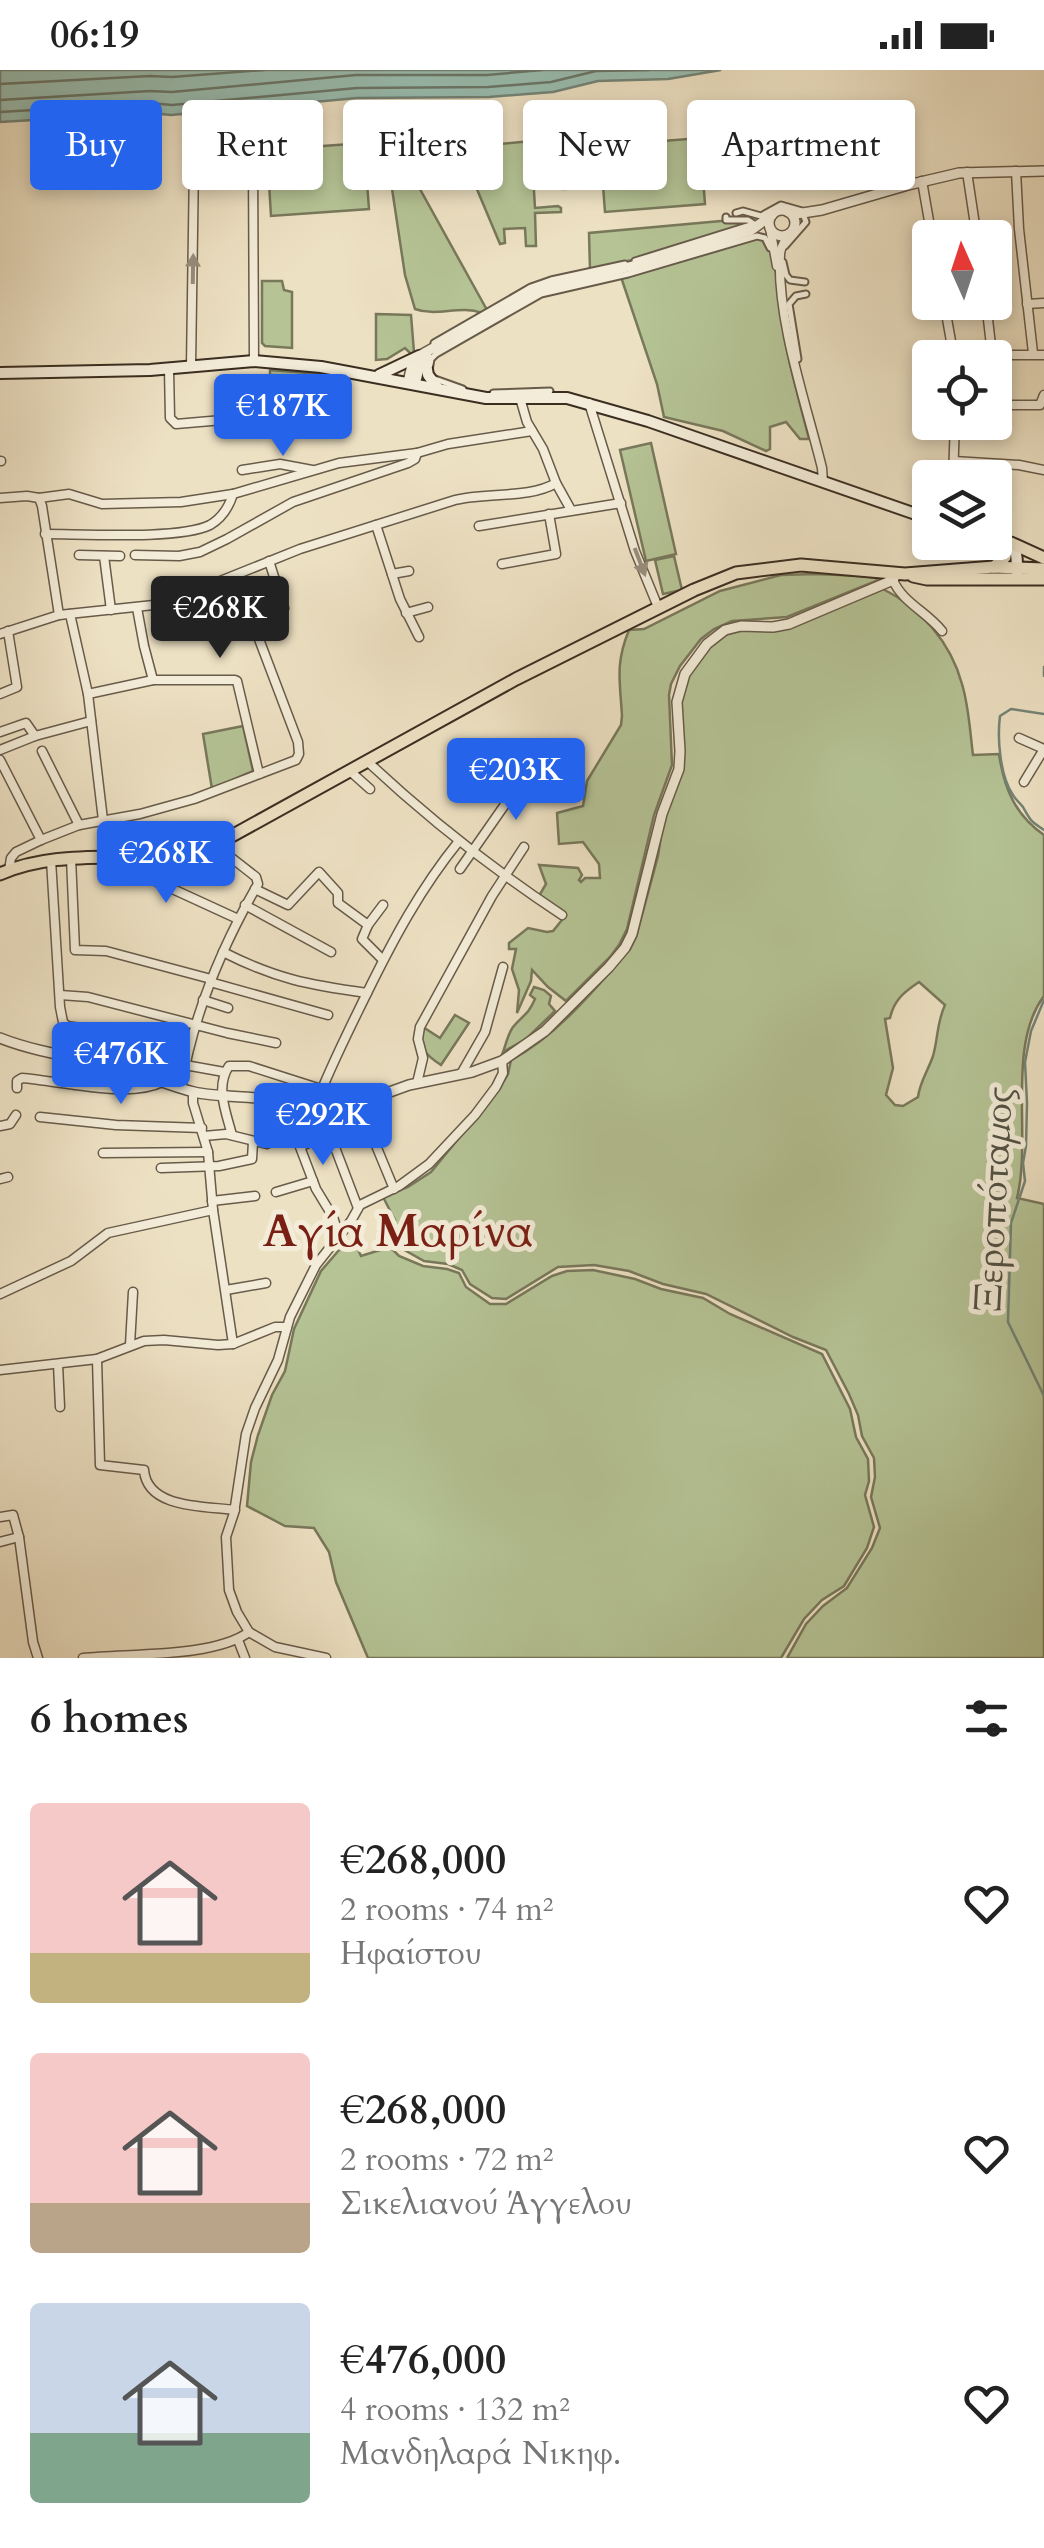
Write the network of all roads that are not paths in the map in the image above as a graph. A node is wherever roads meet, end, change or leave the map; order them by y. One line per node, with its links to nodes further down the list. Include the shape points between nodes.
1 (1016, 171): 2 (street); 3 (street); 18 (street)
2 (967, 172): 4 (street); 11 (street)
3 (1044, 172)
4 (922, 181): 8 (street); 10 (street)
5 (788, 212): 7 (street); 8 (street); 13 (street)
6 (736, 213): 8 (street, via 760,216 784,205)
7 (772, 215): 12 (street); 14 (street)
8 (804, 216): 13 (street); 15 (street)
9 (726, 218): 14 (street, via 754,222)
10 (929, 220)
11 (974, 220)
12 (771, 231): 13 (street); 14 (street); 15 (street)
13 (791, 231): 15 (street)
14 (746, 233): 15 (street, via 766,238 774,262); 23 (street, via 547,286); 29 (street, via 539,284); 32 (street, via 645,269 542,294 430,362 437,380 470,391)
15 (780, 261): 16 (street, via 790,280); 45 (street, via 792,353)
16 (804, 282)
17 (806, 294): 24 (street, via 789,304)
18 (1027, 304): 19 (street); 20 (street)
19 (1044, 304)
20 (1033, 353): 21 (street); 22 (street)
21 (1012, 354)
22 (1044, 354)
23 (425, 355): 29 (main road); 30 (street, via 411,368); 31 (main road)
24 (798, 359)
25 (254, 361): 26 (main road); 26 (street, one-way to 25, via 194,163 196,153 209,150 251,156); 29 (main road)
26 (192, 367): 27 (main road)
27 (169, 369): 28 (main road); 37 (street, via 170,418 176,424)
28 (0, 373)
29 (377, 374): 30 (main road)
30 (412, 383): 31 (main road)
31 (438, 387): 34 (main road)
32 (550, 390)
33 (1044, 395): 36 (street, via 1040,405)
34 (520, 398): 35 (main road); 38 (street)
35 (589, 402): 45 (main road); 49 (street)
36 (1012, 405)
37 (269, 416)
38 (532, 431): 39 (street); 44 (street)
39 (417, 453): 42 (street); 59 (street, via 408,463 287,505 200,552)
40 (1012, 465): 43 (street)
41 (242, 470): 42 (street, via 280,464)
42 (312, 470): 46 (street)
43 (1044, 470)
44 (556, 483): 50 (street); 53 (street, via 465,498)
45 (823, 484): 51 (main road)
46 (233, 494): 48 (street, via 115,504 68,494); 55 (street, via 217,520 196,530)
47 (0, 498): 48 (street)
48 (39, 498): 55 (street)
49 (621, 503): 50 (street); 77 (street, one-way to 77)
50 (572, 510): 52 (street)
51 (912, 513)
52 (549, 514): 54 (street); 65 (street, via 556,554)
53 (376, 525): 64 (street); 70 (street)
54 (479, 526)
55 (45, 534): 81 (street)
56 (1012, 544): 62 (main road)
57 (1012, 548): 69 (main road)
58 (79, 555): 60 (street)
59 (135, 555)
60 (104, 556): 61 (street); 78 (street)
61 (120, 556)
62 (1044, 558)
63 (1001, 560): 66 (main road)
64 (269, 561): 76 (street); 101 (street, via 284,608 254,626 299,754)
65 (502, 564)
66 (994, 568): 69 (main road); 71 (main road)
67 (1044, 569): 69 (main road)
68 (409, 570): 70 (street)
69 (1014, 573): 72 (main road); 73 (main road)
70 (392, 574): 79 (street)
71 (898, 576): 73 (main road); 74 (street); 77 (main road, via 816,565 767,567 716,580); 139 (street, via 781,626 732,628 701,650 678,690 680,764 629,941 553,1024)
72 (1044, 579)
73 (914, 584): 74 (street)
74 (907, 599): 82 (street)
75 (428, 607): 79 (street)
76 (138, 608): 78 (street); 87 (street)
77 (658, 608): 98 (main road)
78 (111, 610): 80 (street)
79 (406, 613): 84 (street)
80 (70, 614): 81 (street); 89 (street)
81 (59, 615): 83 (street)
82 (942, 631)
83 (4, 632): 85 (street)
84 (419, 637)
85 (12, 651): 86 (street); 88 (street, via 17,687)
86 (0, 654)
87 (153, 680): 89 (street); 101 (street, via 238,681)
88 (0, 694)
89 (88, 694): 90 (street)
90 (90, 721): 92 (street); 104 (street)
91 (0, 732): 92 (street, via 26,722)
92 (35, 736): 95 (street)
93 (1018, 738): 94 (street)
94 (1044, 749): 102 (street)
95 (0, 750)
96 (42, 750): 105 (street)
97 (0, 760): 106 (street)
98 (368, 762): 100 (main road); 107 (street)
99 (501, 771): 110 (street, via 506,802)
100 (351, 772): 103 (street); 108 (main road)
101 (259, 774): 104 (street)
102 (1024, 782)
103 (370, 788)
104 (103, 820): 105 (street)
105 (79, 825): 106 (street)
106 (40, 840): 115 (street, via 16,852)
107 (459, 841): 110 (street); 127 (street)
108 (215, 845): 111 (main road); 117 (street, via 256,877)
109 (524, 847): 116 (street)
110 (472, 853): 114 (street); 116 (street)
111 (139, 855): 112 (main road); 121 (street, via 152,880)
112 (71, 858): 113 (main road); 123 (street)
113 (51, 860): 115 (main road); 124 (street)
114 (460, 869)
115 (4, 872)
116 (504, 877): 120 (street); 144 (street, via 420,1027)
117 (255, 888): 119 (street); 122 (street, via 288,904 320,872 338,893 338,903)
118 (383, 905): 122 (street)
119 (245, 906): 121 (street); 126 (street)
120 (562, 915)
121 (238, 919): 125 (street)
122 (368, 925): 127 (street, via 362,939)
123 (76, 950): 124 (street); 129 (street, via 106,951)
124 (56, 951): 131 (street)
125 (223, 952): 129 (street); 130 (street, via 291,981)
126 (331, 952)
127 (383, 960): 130 (street)
128 (503, 967): 142 (street, via 484,1032)
129 (211, 981): 132 (street); 134 (street)
130 (367, 994): 147 (street)
131 (60, 995): 135 (street); 138 (street, via 67,1026)
132 (203, 1000): 133 (street); 135 (street)
133 (228, 1008)
134 (328, 1015)
135 (195, 1024): 137 (street); 138 (street)
136 (0, 1038): 143 (street)
137 (276, 1043)
138 (187, 1050): 140 (street)
139 (502, 1062): 142 (street); 164 (street, via 499,1082 474,1114 429,1164)
140 (185, 1065): 141 (street); 146 (street)
141 (225, 1070): 147 (street, via 249,1066); 149 (street)
142 (461, 1074): 144 (street)
143 (162, 1082): 145 (street, via 127,1089 22,1078); 146 (street)
144 (417, 1084): 150 (street)
145 (17, 1088)
146 (181, 1088): 148 (street)
147 (321, 1089): 151 (street)
148 (193, 1092): 149 (street); 155 (street)
149 (222, 1096): 151 (street); 157 (street)
150 (358, 1102): 151 (street); 164 (street)
151 (318, 1112): 156 (street); 158 (street, via 271,1143)
152 (16, 1115): 154 (street)
153 (40, 1117): 155 (street)
154 (0, 1126)
155 (203, 1132): 157 (street); 159 (street)
156 (330, 1134): 163 (street, via 300,1146); 168 (street)
157 (232, 1135): 158 (street)
158 (252, 1142): 161 (street, via 254,1158)
159 (208, 1152): 160 (street); 161 (street)
160 (103, 1153)
161 (210, 1166): 162 (street); 167 (street)
162 (161, 1168)
163 (313, 1181): 165 (street); 169 (street)
164 (394, 1189): 168 (street)
165 (276, 1192)
166 (254, 1196): 167 (street)
167 (212, 1206): 171 (street); 173 (street, via 112,1231 71,1262)
168 (358, 1208): 169 (street)
169 (339, 1236): 174 (street, via 316,1265)
170 (266, 1283): 171 (street)
171 (226, 1290): 175 (street)
172 (133, 1292): 176 (street)
173 (0, 1294)
174 (286, 1326): 175 (street); 181 (street, via 246,1434)
175 (233, 1344): 176 (street)
176 (130, 1345): 177 (street)
177 (97, 1359): 178 (street); 181 (street, via 100,1465 144,1470 148,1485 163,1498)
178 (58, 1364): 179 (street); 180 (street)
179 (0, 1370)
180 (60, 1407)
181 (234, 1510): 185 (street, via 226,1573)
182 (0, 1516): 183 (street, via 13,1515)
183 (19, 1537): 184 (street); 188 (street)
184 (0, 1542)
185 (249, 1632): 186 (street); 191 (street, via 281,1649)
186 (238, 1640): 187 (street); 190 (street)
187 (186, 1655): 189 (street)
188 (38, 1658)
189 (83, 1658)
190 (245, 1658)
191 (326, 1658)

